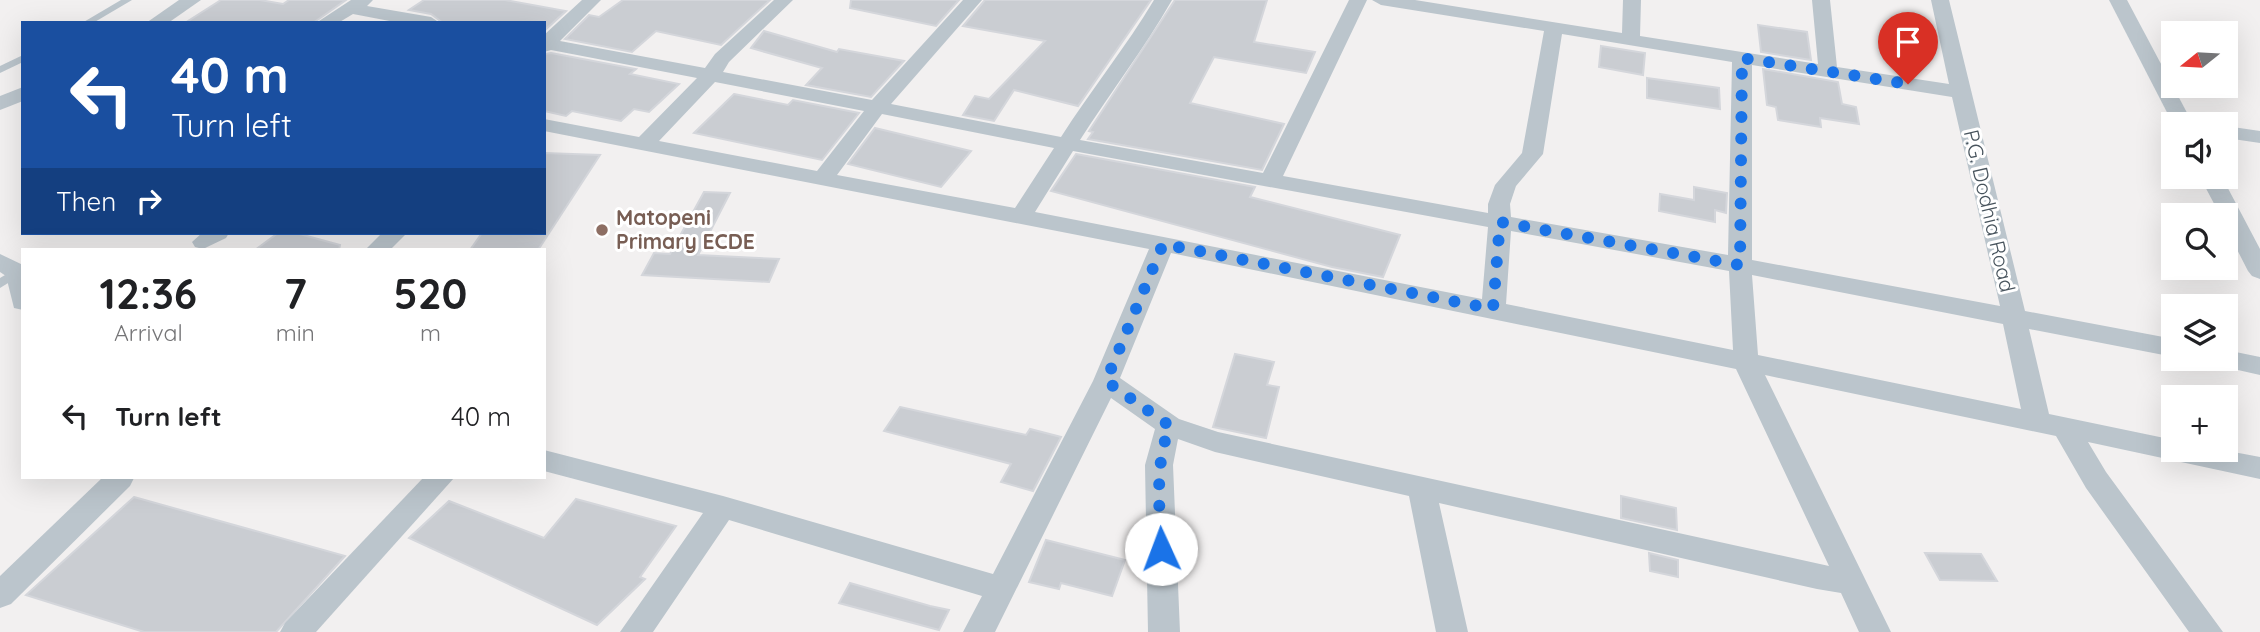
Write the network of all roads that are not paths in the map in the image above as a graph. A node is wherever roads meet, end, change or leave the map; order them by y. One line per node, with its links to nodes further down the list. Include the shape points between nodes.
1 (128, 0): 15 (lane)
2 (192, 0): 16 (street)
3 (592, 0): 21 (street)
4 (783, 0): 27 (street)
5 (972, 0): 31 (street)
6 (1164, 0): 36 (street)
7 (1358, 0): 39 (street)
8 (1381, 0): 14 (street)
9 (1632, 0): 20 (street)
10 (1821, 0): 26 (street)
11 (1940, 0): 28 (street, P.G. Dodhia Road)
12 (2118, 0): 32 (street)
13 (357, 4): 17 (street); 18 (street)
14 (1442, 5): 19 (street)
15 (90, 21)
16 (158, 21)
17 (329, 21)
18 (423, 21)
19 (1554, 29): 20 (street); 42 (street, via 1532,154 1506,185 1499,204)
20 (1631, 41): 23 (street)
21 (546, 43)
22 (546, 44): 27 (street)
23 (1742, 58): 26 (street); 47 (street)
24 (21, 59): 25 (lane)
25 (0, 70)
26 (1828, 71): 28 (street)
27 (710, 76): 31 (street); 37 (street)
28 (1960, 92): 52 (street, P.G. Dodhia Road)
29 (21, 94): 30 (street)
30 (0, 104)
31 (878, 107): 36 (street); 38 (street)
32 (2177, 112)
33 (546, 125): 37 (street)
34 (2238, 134): 35 (street)
35 (2260, 137)
36 (1067, 144): 39 (street); 41 (street)
37 (642, 146): 38 (street)
38 (823, 178): 41 (street)
39 (1271, 179): 42 (street)
40 (2219, 189): 44 (street)
41 (1021, 216): 45 (street)
42 (1500, 222): 47 (street); 51 (street)
43 (394, 235): 46 (street)
44 (2252, 241): 48 (street)
45 (1163, 244): 51 (street); 57 (street)
46 (378, 248)
47 (1740, 265): 52 (street); 54 (street)
48 (2260, 271)
49 (6, 273): 50 (street)
50 (21, 299)
51 (1493, 309): 54 (street)
52 (2012, 316): 53 (street); 58 (street, P.G. Dodhia Road)
53 (2161, 345)
54 (1746, 362): 58 (street); 66 (street)
55 (2238, 362): 56 (street)
56 (2260, 366)
57 (1106, 381): 59 (street); 67 (street)
58 (2051, 425): 61 (street); 75 (street, P.G. Dodhia Road)
59 (1170, 426): 64 (street, via 1215,442); 72 (street, via 1159,465)
60 (546, 461): 65 (street)
61 (2260, 468)
62 (119, 479): 68 (street)
63 (439, 479): 69 (street)
64 (1421, 486): 66 (street); 73 (street)
65 (723, 507): 67 (street); 70 (street)
66 (1848, 581): 74 (street)
67 (1002, 589): 71 (street)
68 (0, 595)
69 (296, 632)
70 (636, 632)
71 (979, 632)
72 (1164, 632)
73 (1452, 632)
74 (1875, 632)
75 (2207, 632)

